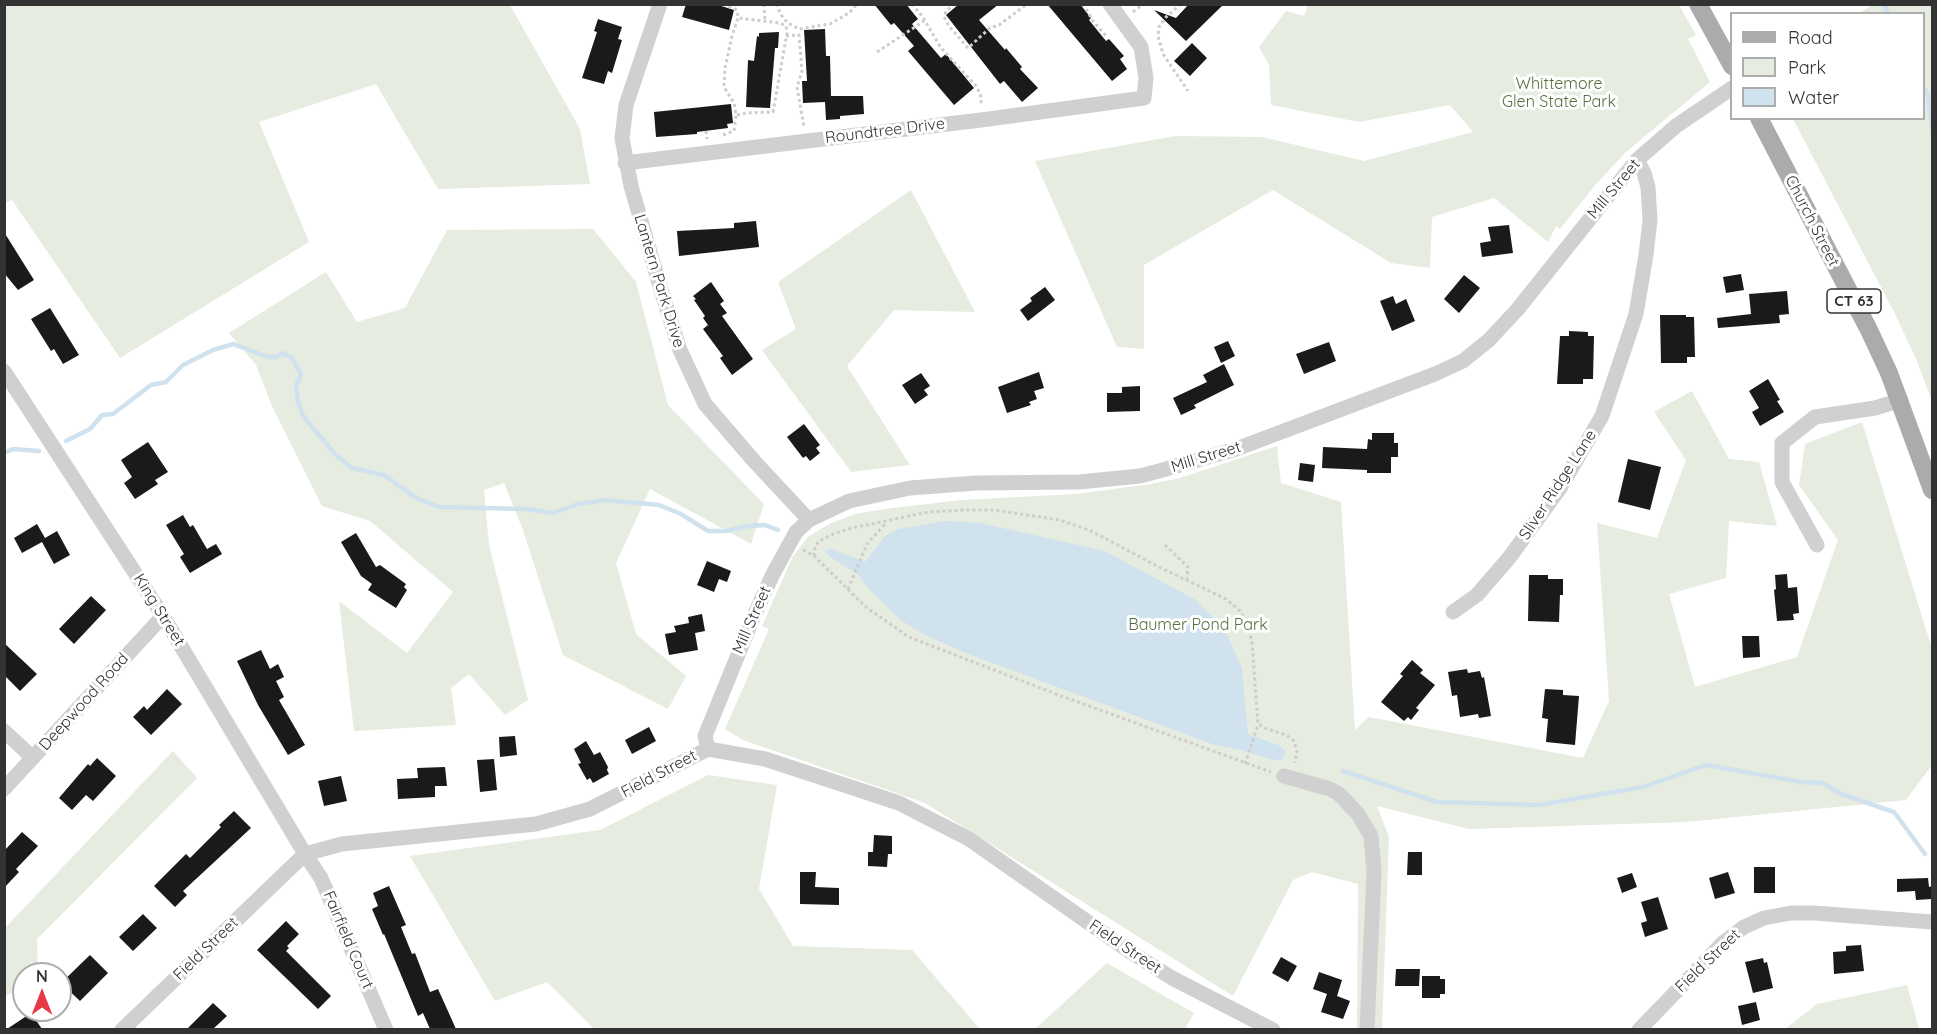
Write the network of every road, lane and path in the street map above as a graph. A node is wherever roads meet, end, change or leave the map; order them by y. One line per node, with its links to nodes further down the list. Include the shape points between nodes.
1 (660, 4): 30 (street, Lantern Park Drive, via 627,105 622,138)
2 (764, 4): 15 (path)
3 (776, 4): 16 (path, via 788,23)
4 (857, 4): 16 (path, via 830,24)
5 (912, 4): 14 (path)
6 (955, 4): 7 (path, via 944,17 968,48)
7 (1027, 4)
8 (1083, 4): 19 (path)
9 (1110, 4): 25 (street, Roundtree Drive, via 1141,47 1146,78 1143,98)
10 (1181, 4): 23 (path, via 1166,17 1158,36 1163,54)
11 (1698, 4): 21 (main road)
12 (721, 5): 13 (path, via 737,10)
13 (738, 18): 15 (path); 24 (path, via 724,87)
14 (924, 21): 20 (path); 25 (path, via 941,48 977,87)
15 (765, 22): 18 (path, via 786,26)
16 (799, 29): 17 (path)
17 (799, 35): 18 (path); 28 (path, via 802,70 797,87)
18 (786, 36): 24 (path, via 773,112)
19 (1107, 36)
20 (877, 52)
21 (1730, 64)
22 (1730, 89): 29 (street, Mill Street, via 1676,126)
23 (1188, 91)
24 (736, 115): 27 (path, via 734,131 707,139)
25 (981, 120): 28 (street, Roundtree Drive)
26 (1760, 120): 32 (main road, Church Street / CT 63, via 1869,330)
27 (706, 131)
28 (806, 141): 30 (street, Roundtree Drive)
29 (1637, 160): 34 (street, Mill Street, via 1489,340 1463,361 1435,374 1236,449 1140,476 909,488 849,501); 42 (street, Sliver Ridge Lane, via 1648,188 1646,255 1636,314 1602,416 1560,488 1509,558 1477,595)
30 (625, 163): 34 (street, Lantern Park Drive, via 676,340 693,382 725,428)
31 (4, 371): 43 (street, King Street)
32 (1900, 400): 33 (main road, Church Street / CT 63); 37 (street, via 1815,417 1782,443 1782,482)
33 (1932, 490)
34 (809, 520): 46 (street, Mill Street, via 796,532 773,574 734,661 705,736)
35 (887, 521): 39 (path, via 833,534 819,541); 40 (path, via 965,510 995,510 1060,520 1091,531); 41 (path, via 867,544)
36 (1165, 545): 40 (path, via 1188,567)
37 (1817, 545)
38 (799, 547): 39 (path)
39 (814, 556): 41 (path)
40 (1187, 580): 44 (path, via 1226,599 1240,611 1248,626)
41 (848, 590): 48 (path, via 909,637 943,652)
42 (1453, 612)
43 (163, 616): 47 (street, Deepwood Road); 51 (street, King Street)
44 (1258, 724): 48 (path); 49 (path, via 1294,741 1297,752)
45 (4, 731): 47 (street)
46 (708, 749): 51 (street, Field Street, via 590,809 536,824 342,844); 55 (street, Field Street, via 765,759 899,803 969,839 1172,978)
47 (33, 758): 50 (street, Deepwood Road)
48 (1245, 764): 49 (path)
49 (1288, 777): 56 (street, via 1339,794 1371,836 1374,872)
50 (4, 789)
51 (305, 854): 53 (street, Field Street); 54 (street, Fairfield Court, via 321,878)
52 (1932, 922): 57 (street, Field Street, via 1814,913 1764,918 1724,942)
53 (122, 1029)
54 (386, 1029)
55 (1273, 1029)
56 (1368, 1029)
57 (1639, 1029)

